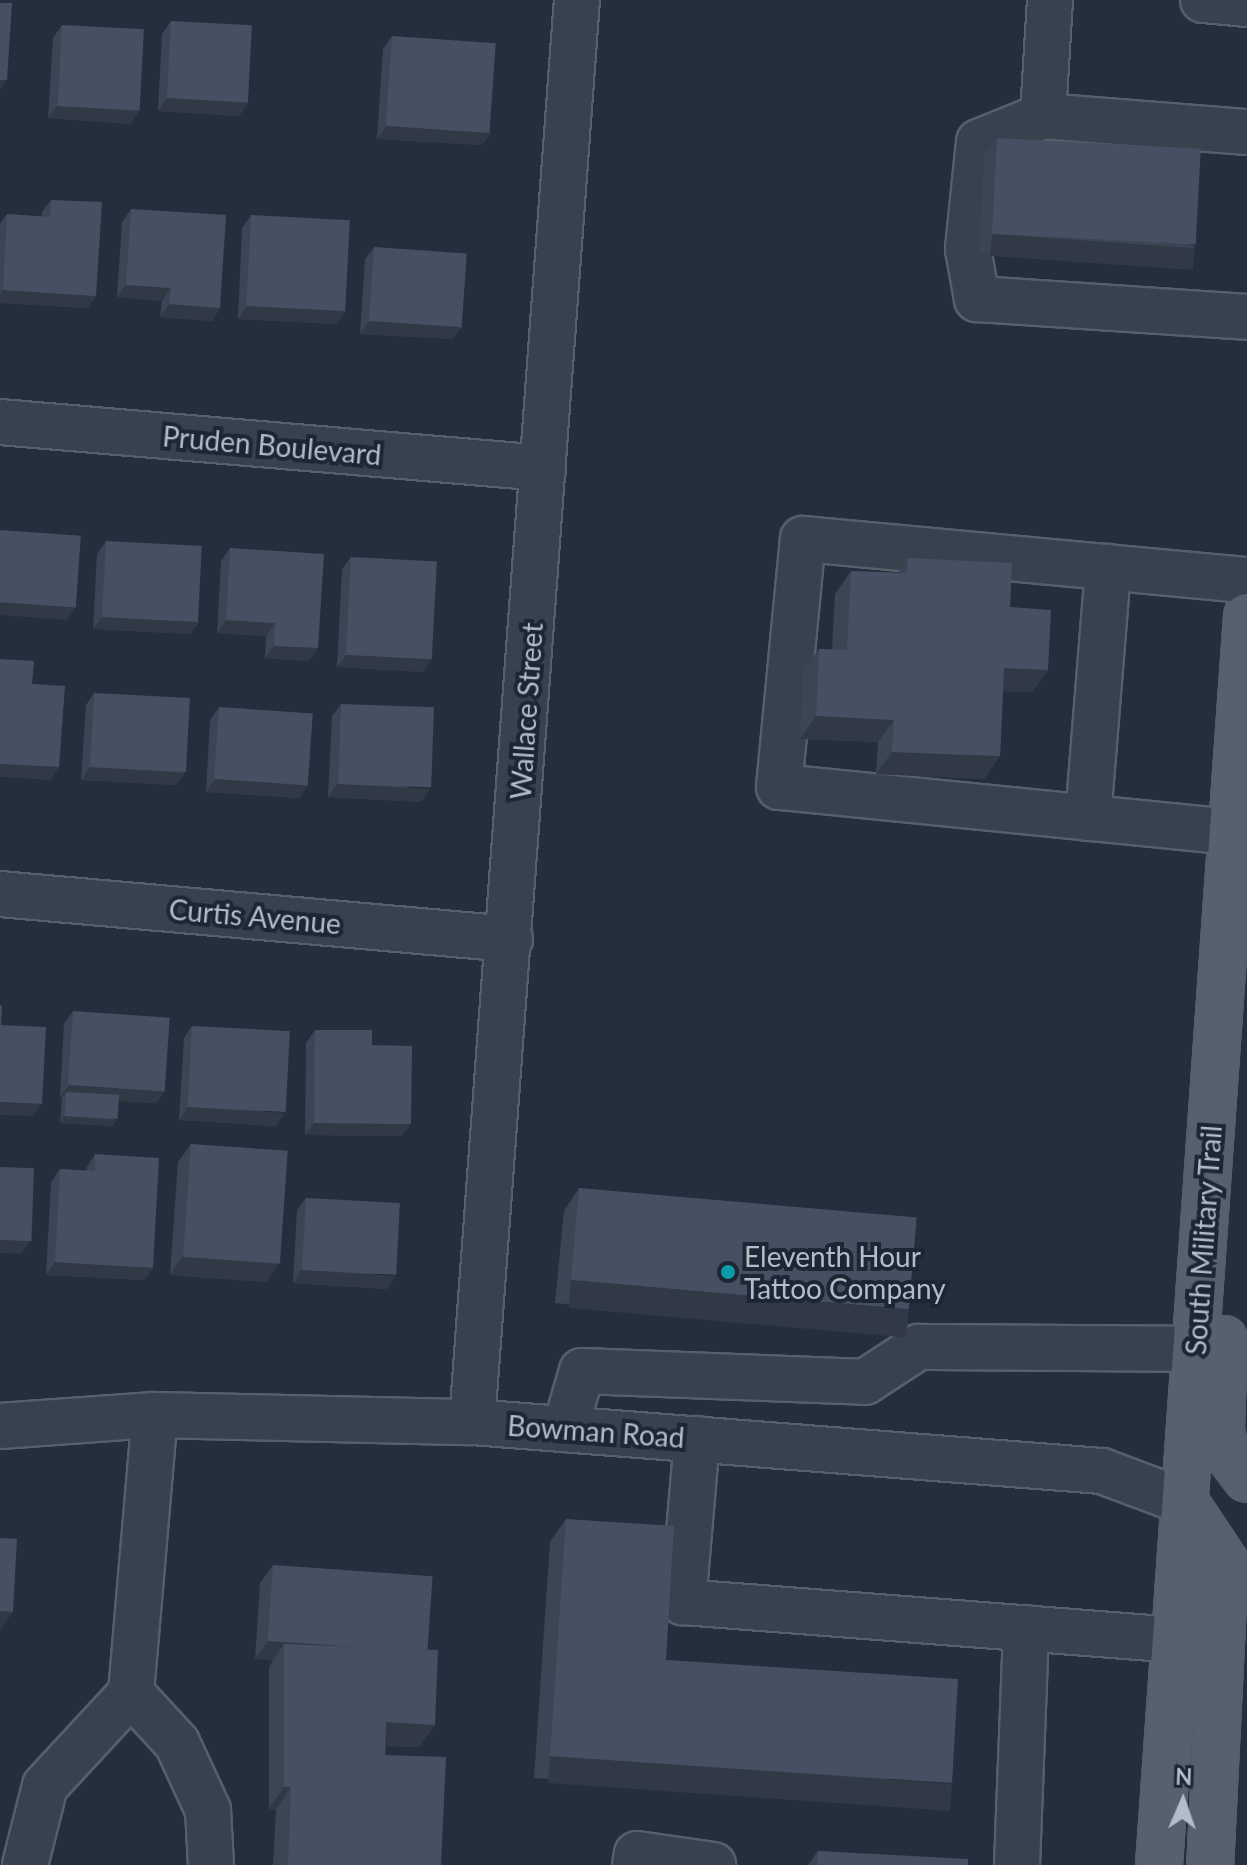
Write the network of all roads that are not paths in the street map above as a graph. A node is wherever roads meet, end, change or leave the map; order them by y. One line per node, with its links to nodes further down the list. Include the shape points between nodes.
1 (577, 0): 9 (street, Wallace Street)
2 (1050, 0): 5 (street)
3 (1203, 0): 4 (street)
4 (1247, 4)
5 (1043, 116): 6 (street); 7 (street, via 979,142 968,249 977,299)
6 (1247, 132)
7 (1247, 317)
8 (0, 422): 9 (street, Pruden Boulevard)
9 (543, 468): 17 (street, Wallace Street)
10 (1108, 567): 11 (street); 13 (street); 13 (street, via 803,539 779,787)
11 (1247, 580)
12 (1247, 616): 14 (main road, South Military Trail)
13 (1088, 818): 14 (street)
14 (1231, 832): 16 (main road, South Military Trail)
15 (0, 894): 17 (street, Curtis Avenue)
16 (1227, 899): 18 (main road, South Military Trail); 24 (main road, via 1244,972 1221,1430 1225,1450)
17 (510, 939): 20 (street, Wallace Street)
18 (1195, 1349): 22 (street, via 918,1347 865,1382 582,1371); 25 (main road, South Military Trail)
19 (155, 1415): 20 (street, Bowman Road); 21 (street, Bowman Road); 28 (street)
20 (472, 1422): 22 (street, Bowman Road)
21 (0, 1426)
22 (565, 1429): 23 (street, Bowman Road)
23 (697, 1439): 25 (street, Bowman Road, via 1102,1471); 26 (street, via 683,1602)
24 (1247, 1479)
25 (1185, 1502): 27 (main road, South Military Trail); 35 (main road, via 1225,1562)
26 (1026, 1628): 27 (street); 33 (street)
27 (1175, 1640): 34 (main road, South Military Trail)
28 (131, 1693): 29 (street, via 45,1786); 30 (street, via 177,1743 208,1810)
29 (25, 1865)
30 (211, 1865)
31 (635, 1865): 32 (street, via 637,1854)
32 (713, 1865)
33 (1017, 1865)
34 (1159, 1865)
35 (1210, 1865)

